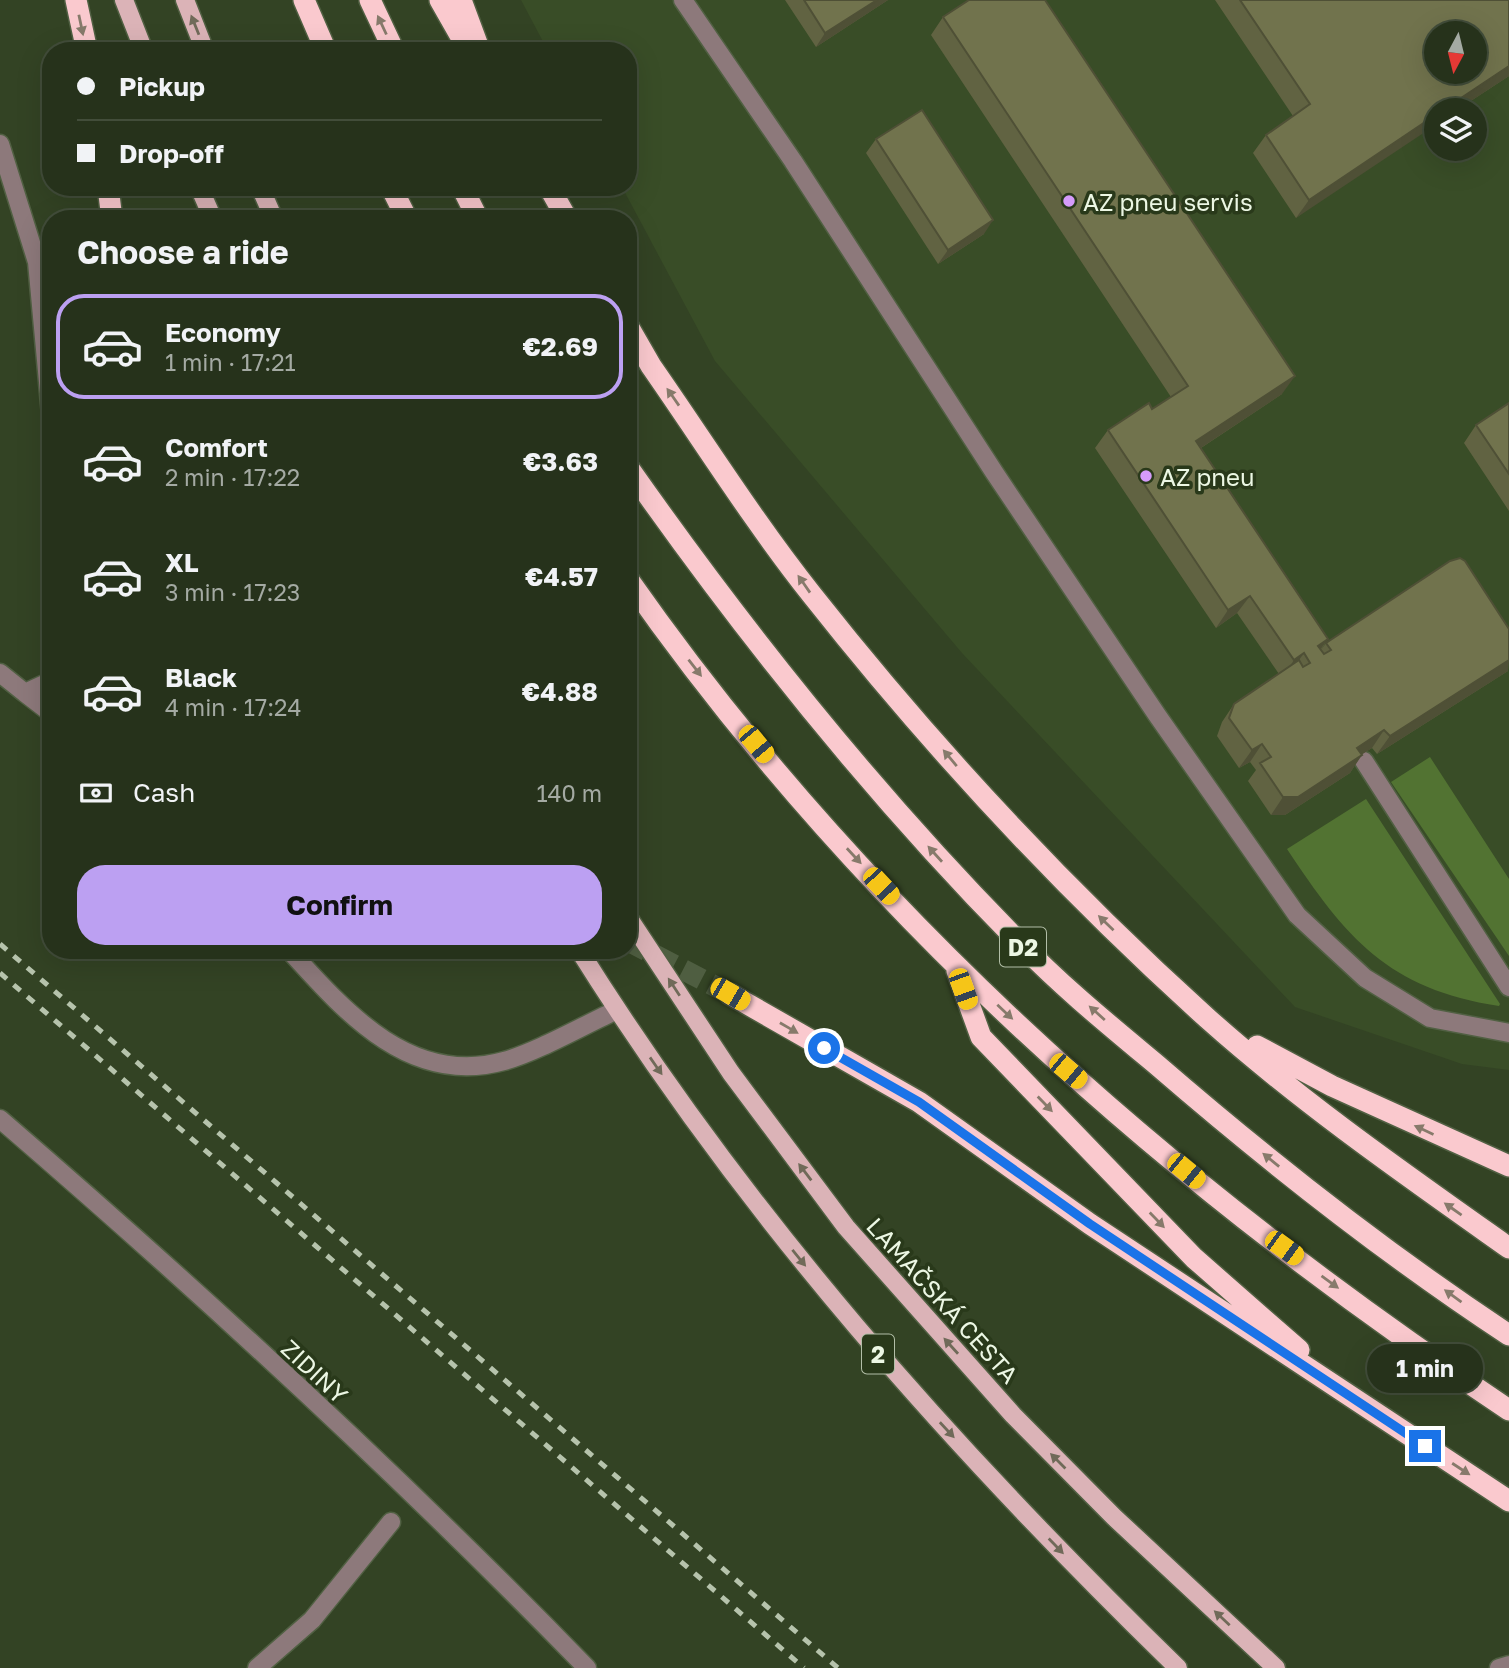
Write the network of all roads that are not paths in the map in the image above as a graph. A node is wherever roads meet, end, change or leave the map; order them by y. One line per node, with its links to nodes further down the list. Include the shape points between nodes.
1 (76, 0): 9 (highway, one-way to 9)
2 (124, 0): 10 (main road)
3 (185, 0): 11 (main road, one-way to 3)
4 (304, 0): 12 (highway)
5 (370, 0): 13 (highway, one-way to 5)
6 (440, 0): 14 (highway)
7 (461, 0): 15 (highway)
8 (683, 0): 34 (street, via 1149,704 1297,915 1366,978 1430,1018)
9 (85, 42)
10 (140, 42)
11 (201, 42)
12 (322, 42)
13 (390, 42)
14 (465, 42)
15 (477, 42)
16 (0, 144): 17 (street, via 37,262)
17 (42, 317)
18 (637, 342): 33 (highway, one-way to 18, via 998,814 811,594)
19 (637, 479): 38 (highway, D2, one-way to 19, via 1298,1182 1170,1077 1019,943 867,778 760,650)
20 (637, 591): 29 (highway, D2, one-way to 29, via 807,806)
21 (0, 673): 23 (street)
22 (42, 685): 23 (street)
23 (25, 693): 24 (street)
24 (42, 706)
25 (1364, 761): 30 (street)
26 (637, 931): 44 (main road, LAMAČSKÁ CESTA / 2, one-way to 26, via 1114,1517 1013,1415 846,1227 731,1073)
27 (297, 959): 32 (street, via 389,1045 426,1062 475,1067 507,1060)
28 (585, 959): 32 (main road, 2)
29 (955, 965): 39 (highway, one-way to 39, via 981,1037 1194,1258); 40 (highway, D2, one-way to 40, via 1068,1071 1263,1233)
30 (1509, 987)
31 (730, 994): 39 (highway, one-way to 39, via 919,1102 1090,1224)
32 (617, 1010): 47 (main road, 2, one-way to 47, via 755,1205 895,1374)
33 (1209, 1020): 36 (highway, one-way to 33, via 1332,1086); 37 (highway, one-way to 33, via 1368,1148)
34 (1509, 1033)
35 (0, 1119): 46 (street, ZIDINY, via 457,1534)
36 (1509, 1166)
37 (1509, 1248)
38 (1509, 1335)
39 (1363, 1405): 41 (highway, one-way to 41)
40 (1509, 1410)
41 (1509, 1501)
42 (391, 1522): 45 (street, via 312,1620)
43 (1509, 1665): 48 (street)
44 (1279, 1667)
45 (257, 1668)
46 (586, 1668)
47 (1178, 1668)
48 (1499, 1668)

